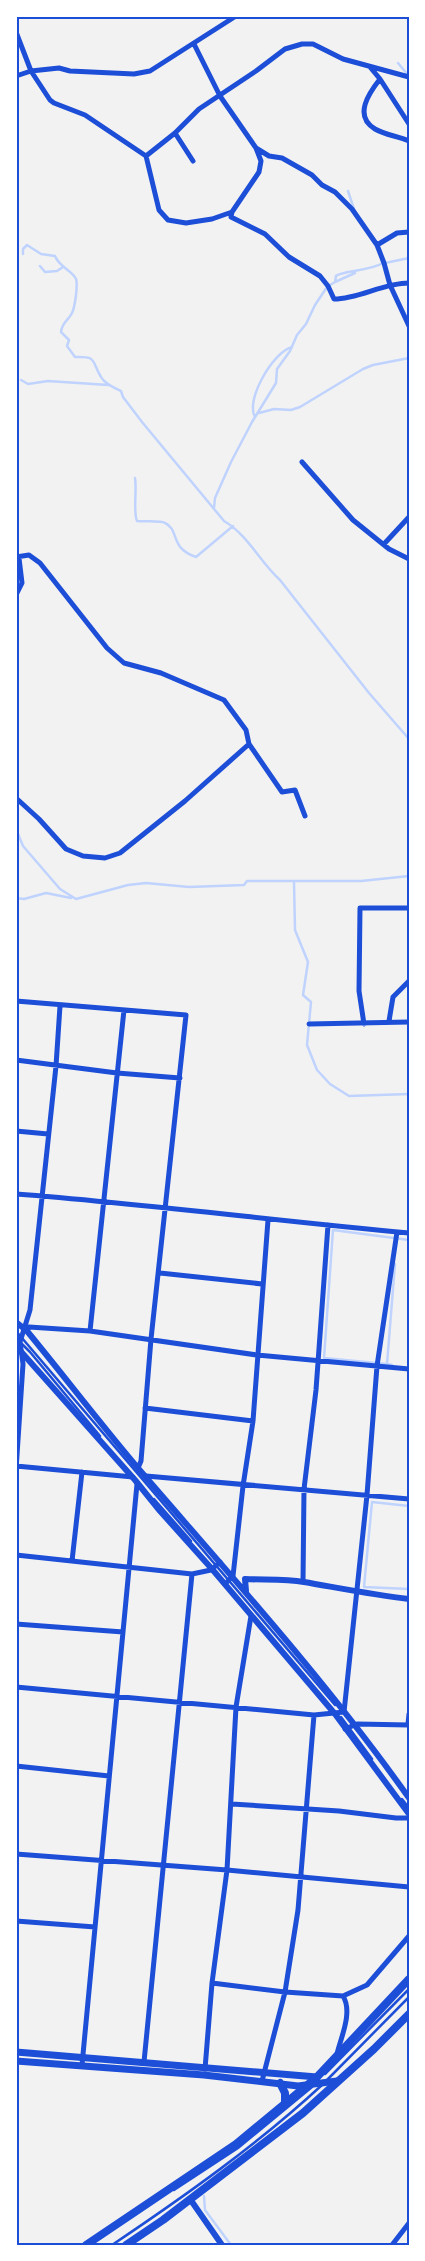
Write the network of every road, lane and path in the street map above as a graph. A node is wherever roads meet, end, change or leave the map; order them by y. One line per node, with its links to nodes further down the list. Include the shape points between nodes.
1 (236, 16): 3 (street)
2 (16, 32): 5 (street)
3 (194, 44): 5 (street, via 150,71 134,74 59,68); 9 (street)
4 (370, 67): 7 (street); 8 (street); 9 (street, via 343,59 313,44 302,44 285,49)
5 (31, 71): 6 (street); 14 (street, via 54,103 85,115)
6 (16, 76)
7 (409, 77)
8 (380, 79): 10 (street); 12 (street, via 363,106 367,121 375,129)
9 (220, 96): 11 (street, via 199,109); 13 (street)
10 (409, 124)
11 (174, 133): 14 (street); 15 (street)
12 (409, 142)
13 (256, 148): 16 (street, via 262,161 259,172); 18 (street, via 269,156 282,158 335,192 352,209)
14 (146, 156): 16 (street, via 159,210 168,220 186,223)
15 (194, 161)
16 (232, 212): 20 (street, via 231,217 265,234 289,257 320,276 334,299)
17 (409, 232): 18 (street, via 397,233)
18 (377, 245): 20 (street)
19 (409, 282): 20 (street)
20 (390, 285): 21 (street)
21 (409, 326)
22 (302, 462): 24 (street, via 352,520)
23 (409, 517): 24 (street)
24 (384, 544): 26 (street)
25 (18, 557): 27 (street, via 22,583); 28 (street, via 29,555 40,563 107,648 124,663 161,673 224,700 246,730)
26 (409, 559)
27 (16, 595)
28 (250, 744): 29 (street, via 120,853 106,858 83,856 66,849); 30 (street, via 282,792 295,790)
29 (16, 798)
30 (305, 816)
31 (409, 908): 39 (street, via 360,908 359,982)
32 (409, 981): 36 (street, via 393,997)
33 (16, 1001): 34 (street)
34 (60, 1006): 35 (street); 41 (street)
35 (124, 1010): 42 (street); 43 (street, via 186,1015)
36 (389, 1021): 37 (street); 39 (street)
37 (409, 1022)
38 (309, 1024): 39 (street)
39 (364, 1024)
40 (16, 1060): 41 (street)
41 (56, 1066): 42 (street); 45 (street)
42 (117, 1073): 43 (street); 48 (street)
43 (180, 1078): 49 (street)
44 (16, 1130): 45 (street)
45 (48, 1134): 47 (street)
46 (16, 1194): 47 (street)
47 (41, 1196): 48 (street); 57 (street)
48 (104, 1201): 49 (street); 59 (street)
49 (166, 1207): 50 (street); 54 (street)
50 (268, 1220): 51 (street); 55 (street)
51 (328, 1225): 52 (street); 63 (street)
52 (397, 1232): 53 (street); 64 (street)
53 (409, 1233)
54 (160, 1273): 55 (street); 60 (street)
55 (262, 1284): 62 (street)
56 (16, 1322): 57 (street)
57 (26, 1330): 59 (street, via 39,1327); 61 (street); 69 (street)
58 (16, 1331): 61 (lane)
59 (90, 1331): 60 (street)
60 (151, 1339): 62 (street); 66 (street)
61 (19, 1343): 68 (street, via 23,1369); 73 (street); 82 (lane)
62 (257, 1355): 63 (street); 67 (street)
63 (318, 1361): 64 (street); 76 (street)
64 (377, 1366): 65 (street); 77 (street)
65 (409, 1370)
66 (145, 1408): 67 (street); 69 (street)
67 (253, 1421): 75 (street)
68 (16, 1466): 70 (street); 71 (street)
69 (138, 1468): 72 (street)
70 (16, 1470)
71 (82, 1472): 73 (street); 80 (street)
72 (146, 1476): 75 (street); 82 (street)
73 (133, 1477): 74 (street)
74 (137, 1484): 81 (street); 82 (street)
75 (243, 1486): 76 (street); 84 (street)
76 (304, 1489): 77 (street); 85 (street)
77 (367, 1495): 78 (street); 87 (street)
78 (409, 1499)
79 (16, 1555): 80 (street)
80 (72, 1561): 81 (street)
81 (130, 1566): 83 (street); 91 (street)
82 (216, 1566): 83 (street); 84 (street); 84 (street)
83 (192, 1574): 94 (street)
84 (228, 1581): 86 (street); 89 (street); 96 (lane)
85 (302, 1582): 86 (street, via 246,1579); 87 (street)
86 (246, 1592): 96 (street)
87 (356, 1592): 88 (street); 96 (street)
88 (409, 1599)
89 (251, 1616): 95 (street); 96 (street)
90 (16, 1624): 91 (street)
91 (123, 1632): 93 (street)
92 (16, 1686): 93 (street)
93 (117, 1696): 94 (street); 102 (street)
94 (180, 1702): 95 (street); 111 (street)
95 (236, 1707): 98 (street); 105 (street)
96 (340, 1713): 98 (street); 100 (street)
97 (409, 1714): 99 (street)
98 (314, 1715): 107 (street)
99 (408, 1725): 100 (street)
100 (350, 1726): 103 (street); 104 (lane); 106 (lane); 108 (street)
101 (16, 1766): 102 (street)
102 (109, 1776): 110 (street)
103 (409, 1798)
104 (409, 1803)
105 (232, 1804): 107 (street); 112 (street)
106 (409, 1808)
107 (306, 1810): 108 (street, via 396,1818); 113 (street)
108 (409, 1816)
109 (16, 1854): 110 (street)
110 (101, 1862): 111 (street); 116 (street)
111 (163, 1866): 112 (street); 129 (street)
112 (228, 1870): 113 (street); 119 (street)
113 (300, 1878): 114 (street); 121 (street)
114 (409, 1887)
115 (16, 1921): 116 (street)
116 (95, 1927): 128 (street)
117 (409, 1936): 122 (street, via 367,1985)
118 (409, 1979): 126 (highway)
119 (212, 1982): 121 (street); 130 (street)
120 (409, 1989): 134 (lane)
121 (285, 1992): 122 (street); 131 (street)
122 (343, 1996): 126 (street, via 348,2003 347,2013)
123 (409, 1996): 136 (lane)
124 (409, 2014): 133 (highway)
125 (16, 2052): 128 (main road)
126 (336, 2057): 134 (highway)
127 (16, 2060): 128 (main road)
128 (82, 2061): 129 (main road); 130 (main road)
129 (144, 2062): 130 (main road)
130 (204, 2071): 131 (main road); 132 (main road)
131 (265, 2072): 132 (street); 134 (main road)
132 (262, 2081): 135 (main road)
133 (337, 2081): 136 (main road); 138 (highway, via 302,2114)
134 (312, 2082): 135 (main road); 136 (main road); 137 (highway); 141 (lane, via 238,2148)
135 (280, 2083): 137 (highway)
136 (323, 2084): 142 (lane, via 238,2156)
137 (285, 2103): 140 (highway, via 236,2144)
138 (190, 2199): 143 (highway); 144 (street)
139 (409, 2223): 145 (street)
140 (86, 2245)
141 (92, 2245)
142 (112, 2245)
143 (126, 2245)
144 (222, 2245)
145 (392, 2245)

